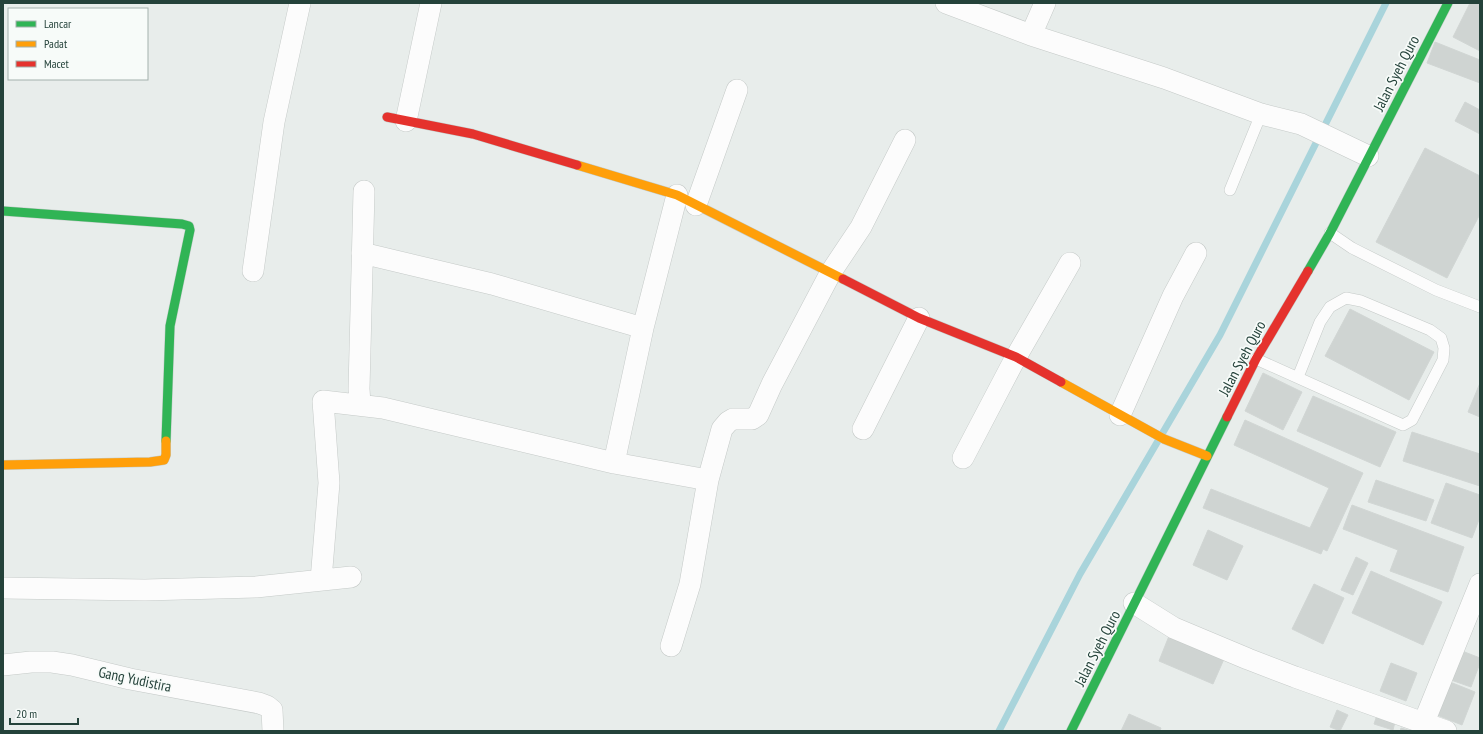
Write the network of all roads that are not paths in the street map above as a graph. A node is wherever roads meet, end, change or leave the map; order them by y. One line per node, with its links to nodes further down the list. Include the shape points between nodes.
1 (300, 3): 21 (street, via 274,122)
2 (431, 3): 9 (street)
3 (946, 3): 6 (street)
4 (1045, 3): 6 (street)
5 (1448, 3): 11 (street, Jalan Syeh Quro)
6 (1031, 35): 8 (street, via 1164,78)
7 (737, 90): 15 (street)
8 (1261, 114): 11 (street, via 1301,124); 12 (lane)
9 (396, 119): 14 (street, via 473,134)
10 (905, 140): 22 (street, via 861,228)
11 (1368, 156): 17 (street, Jalan Syeh Quro)
12 (1230, 190)
13 (364, 191): 18 (street)
14 (677, 195): 15 (street); 25 (street)
15 (696, 205): 22 (street)
16 (3, 211): 35 (street, via 182,224 189,226 190,234 170,326 164,460)
17 (1330, 233): 23 (lane, via 1352,248 1436,290); 27 (street, Jalan Syeh Quro)
18 (362, 253): 25 (street, via 492,284); 29 (street, via 358,389)
19 (1196, 253): 30 (street, via 1173,296)
20 (1070, 263): 26 (street)
21 (253, 270)
22 (831, 272): 24 (street); 36 (street, via 758,415 752,419 733,419 722,429)
23 (1479, 303)
24 (919, 318): 26 (street); 31 (street)
25 (643, 328): 34 (street)
26 (1016, 357): 30 (street); 33 (street)
27 (1256, 359): 28 (lane); 32 (street, Jalan Syeh Quro)
28 (1298, 377): 28 (lane, via 1403,425 1412,420 1443,360 1444,348 1441,338 1430,330 1361,301 1346,298 1330,307 1320,322)
29 (360, 404): 34 (street); 38 (street, via 323,401 329,483)
30 (1120, 415): 32 (street, via 1164,439)
31 (862, 429)
32 (1207, 456): 41 (street, Jalan Syeh Quro)
33 (963, 458)
34 (614, 463): 36 (street)
35 (3, 465)
36 (708, 480): 42 (street, via 690,584)
37 (350, 577): 38 (street)
38 (321, 580): 40 (street, via 256,587 145,590)
39 (1480, 584): 44 (street)
40 (3, 588)
41 (1134, 604): 44 (street, via 1174,628 1248,659); 46 (street, Jalan Syeh Quro)
42 (671, 646)
43 (3, 665): 45 (street, Gang Yudistira, via 52,662 259,703 272,710)
44 (1424, 722): 47 (street)
45 (273, 731)
46 (1070, 731)
47 (1446, 731)

